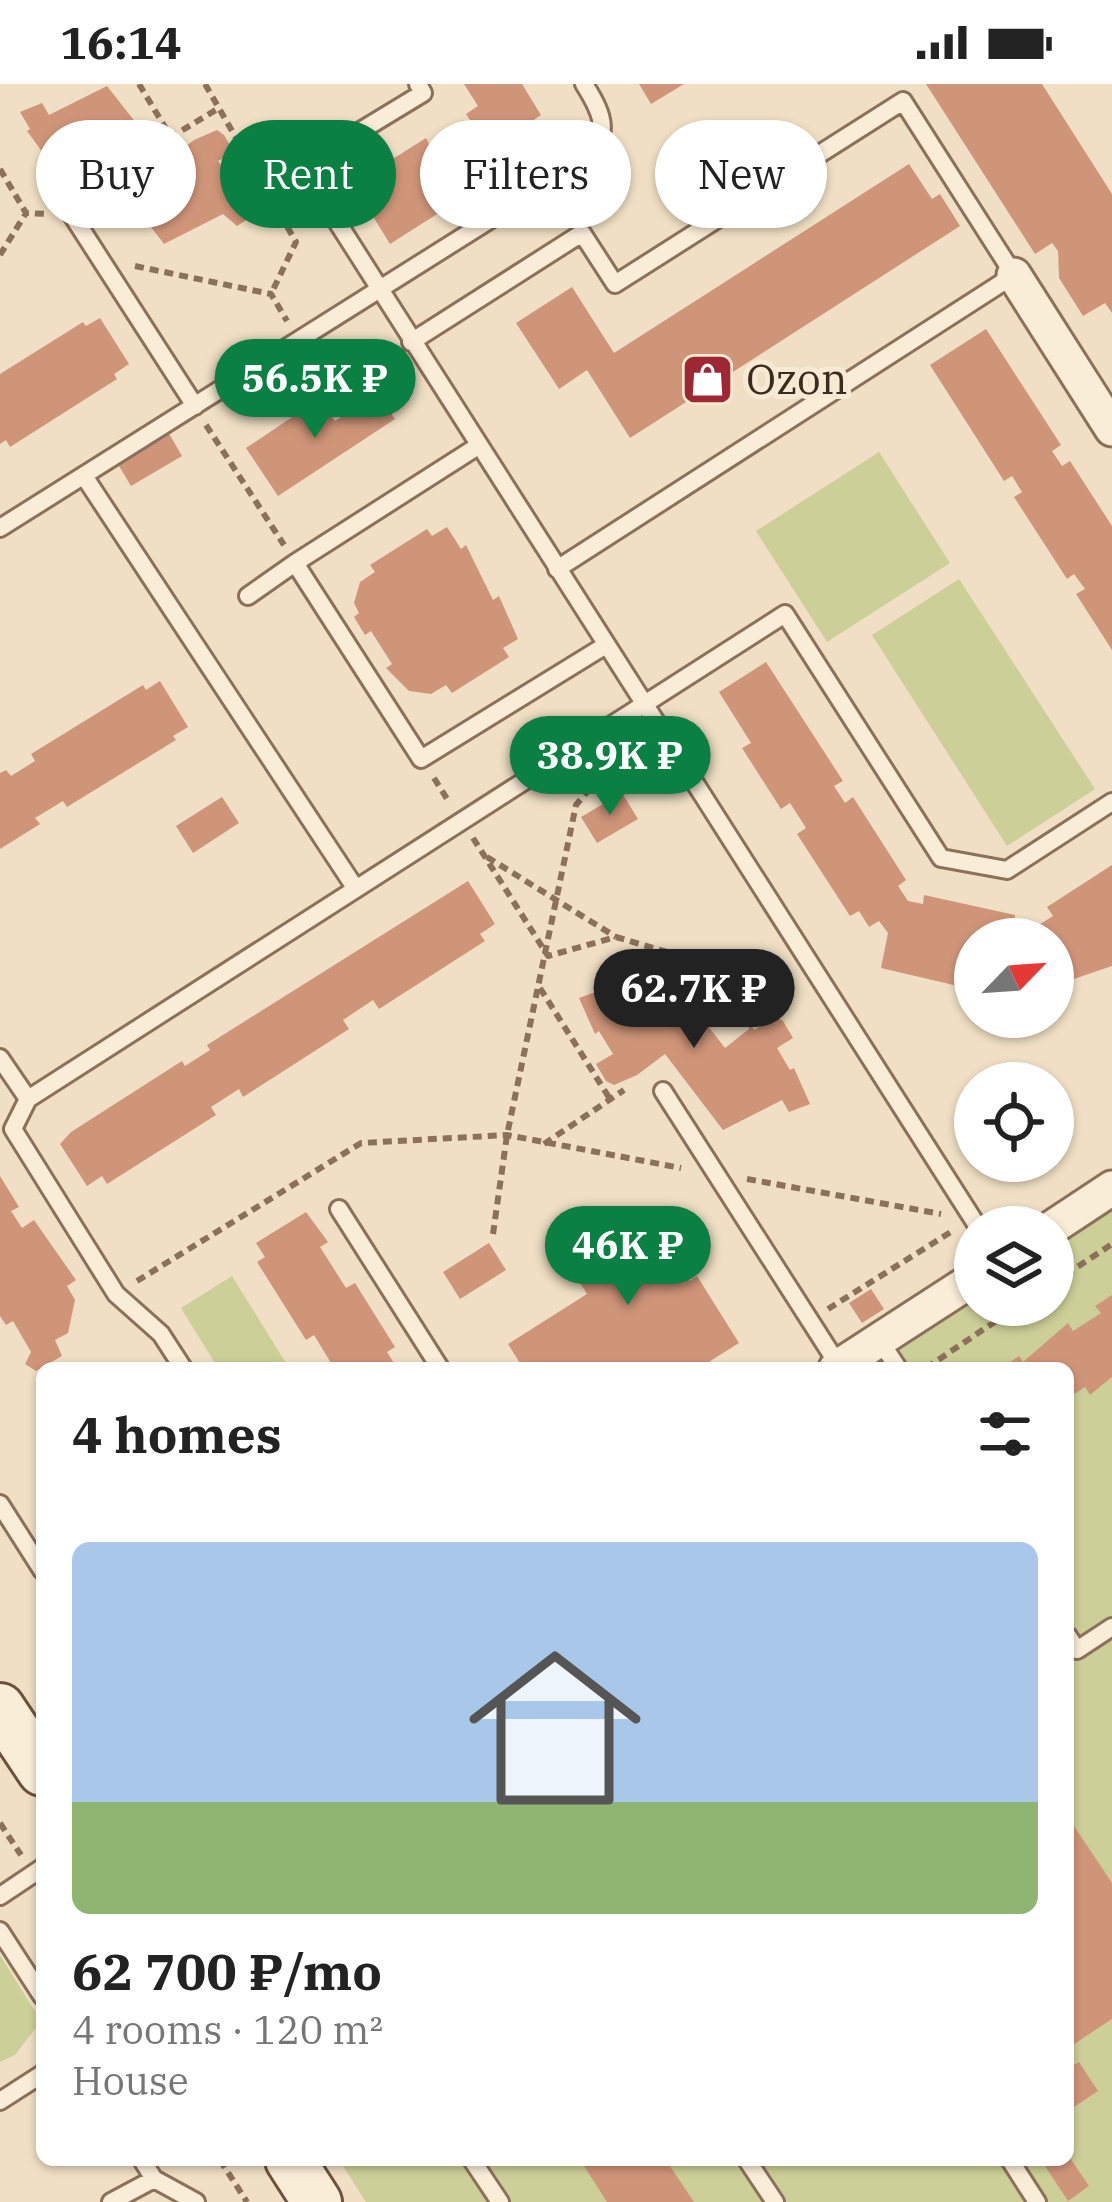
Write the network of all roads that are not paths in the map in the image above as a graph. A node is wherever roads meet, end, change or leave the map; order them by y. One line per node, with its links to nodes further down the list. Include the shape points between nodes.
1 (418, 84): 5 (lane, via 423,93 329,147 311,171)
2 (584, 84): 5 (lane, via 604,126 601,145)
3 (80, 228): 7 (lane)
4 (1014, 275): 6 (lane, via 903,101 614,284 582,233); 8 (street); 13 (lane)
5 (379, 292): 6 (lane); 7 (lane)
6 (411, 342): 9 (lane)
7 (195, 406): 10 (lane)
8 (1112, 430)
9 (478, 446): 12 (lane); 13 (lane)
10 (84, 476): 11 (lane); 18 (lane)
11 (0, 528)
12 (295, 563): 14 (lane); 15 (lane, via 422,759)
13 (557, 568): 15 (lane)
14 (248, 596)
15 (605, 645): 16 (lane)
16 (644, 704): 17 (lane, via 784,614 941,858 1007,870); 18 (lane); 23 (lane)
17 (1112, 802)
18 (356, 889): 21 (lane)
19 (0, 1058): 21 (lane)
20 (663, 1091): 30 (lane)
21 (28, 1099): 28 (lane, via 13,1129 116,1294)
22 (1112, 1188): 25 (street)
23 (964, 1206)
24 (339, 1209): 29 (lane)
25 (1074, 1213)
26 (954, 1297): 27 (street)
27 (889, 1354): 31 (street)
28 (179, 1362)
29 (436, 1362)
30 (834, 1362)
31 (857, 1362)
32 (0, 1504): 33 (lane)
33 (36, 1561)
34 (1112, 1627): 35 (lane)
35 (1074, 1645)
36 (0, 1708): 37 (main road)
37 (36, 1763)
38 (36, 1872): 39 (lane)
39 (0, 1896)
40 (0, 1930): 41 (lane)
41 (36, 1987)
42 (36, 2078): 43 (lane)
43 (0, 2101)
44 (146, 2166): 48 (lane)
45 (476, 2166): 51 (lane)
46 (751, 2166): 52 (lane)
47 (1014, 2166): 53 (lane)
48 (154, 2179): 49 (lane); 50 (lane)
49 (111, 2202)
50 (196, 2202)
51 (500, 2202)
52 (775, 2202)
53 (1037, 2202)

